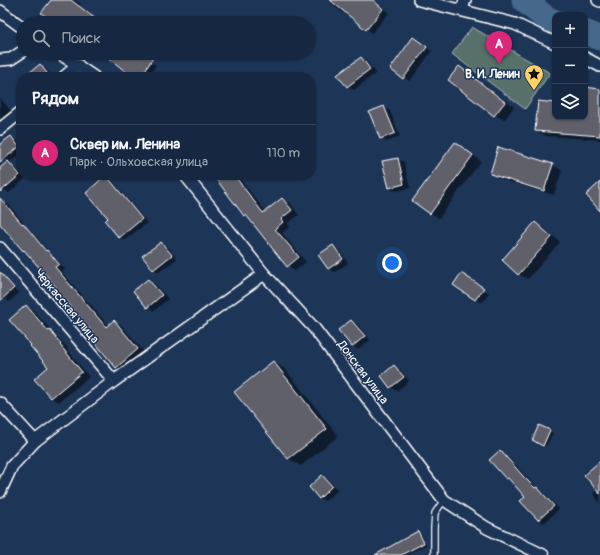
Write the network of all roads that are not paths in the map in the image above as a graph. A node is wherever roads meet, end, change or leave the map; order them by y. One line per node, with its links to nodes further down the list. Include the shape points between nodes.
1 (419, 0): 2 (street)
2 (463, 5): 5 (street, via 515,24)
3 (0, 11): 4 (street)
4 (16, 23)
5 (552, 42)
6 (16, 55): 7 (street, via 11,59)
7 (0, 60)
8 (70, 60): 10 (street)
9 (588, 60): 11 (street)
10 (78, 65): 12 (street); 13 (street)
11 (600, 66)
12 (70, 72)
13 (87, 72)
14 (16, 116): 15 (street)
15 (0, 130)
16 (189, 180): 18 (street, Донская улица)
17 (0, 248): 19 (street, Черкасская улица)
18 (264, 274): 19 (street); 23 (street, Донская улица, via 314,328)
19 (114, 381): 21 (street)
20 (0, 403): 21 (street)
21 (35, 441): 22 (street, via 12,466)
22 (0, 492)
23 (444, 500): 24 (lane, via 435,513); 25 (street, Донская улица, via 487,528)
24 (434, 555)
25 (543, 555)

